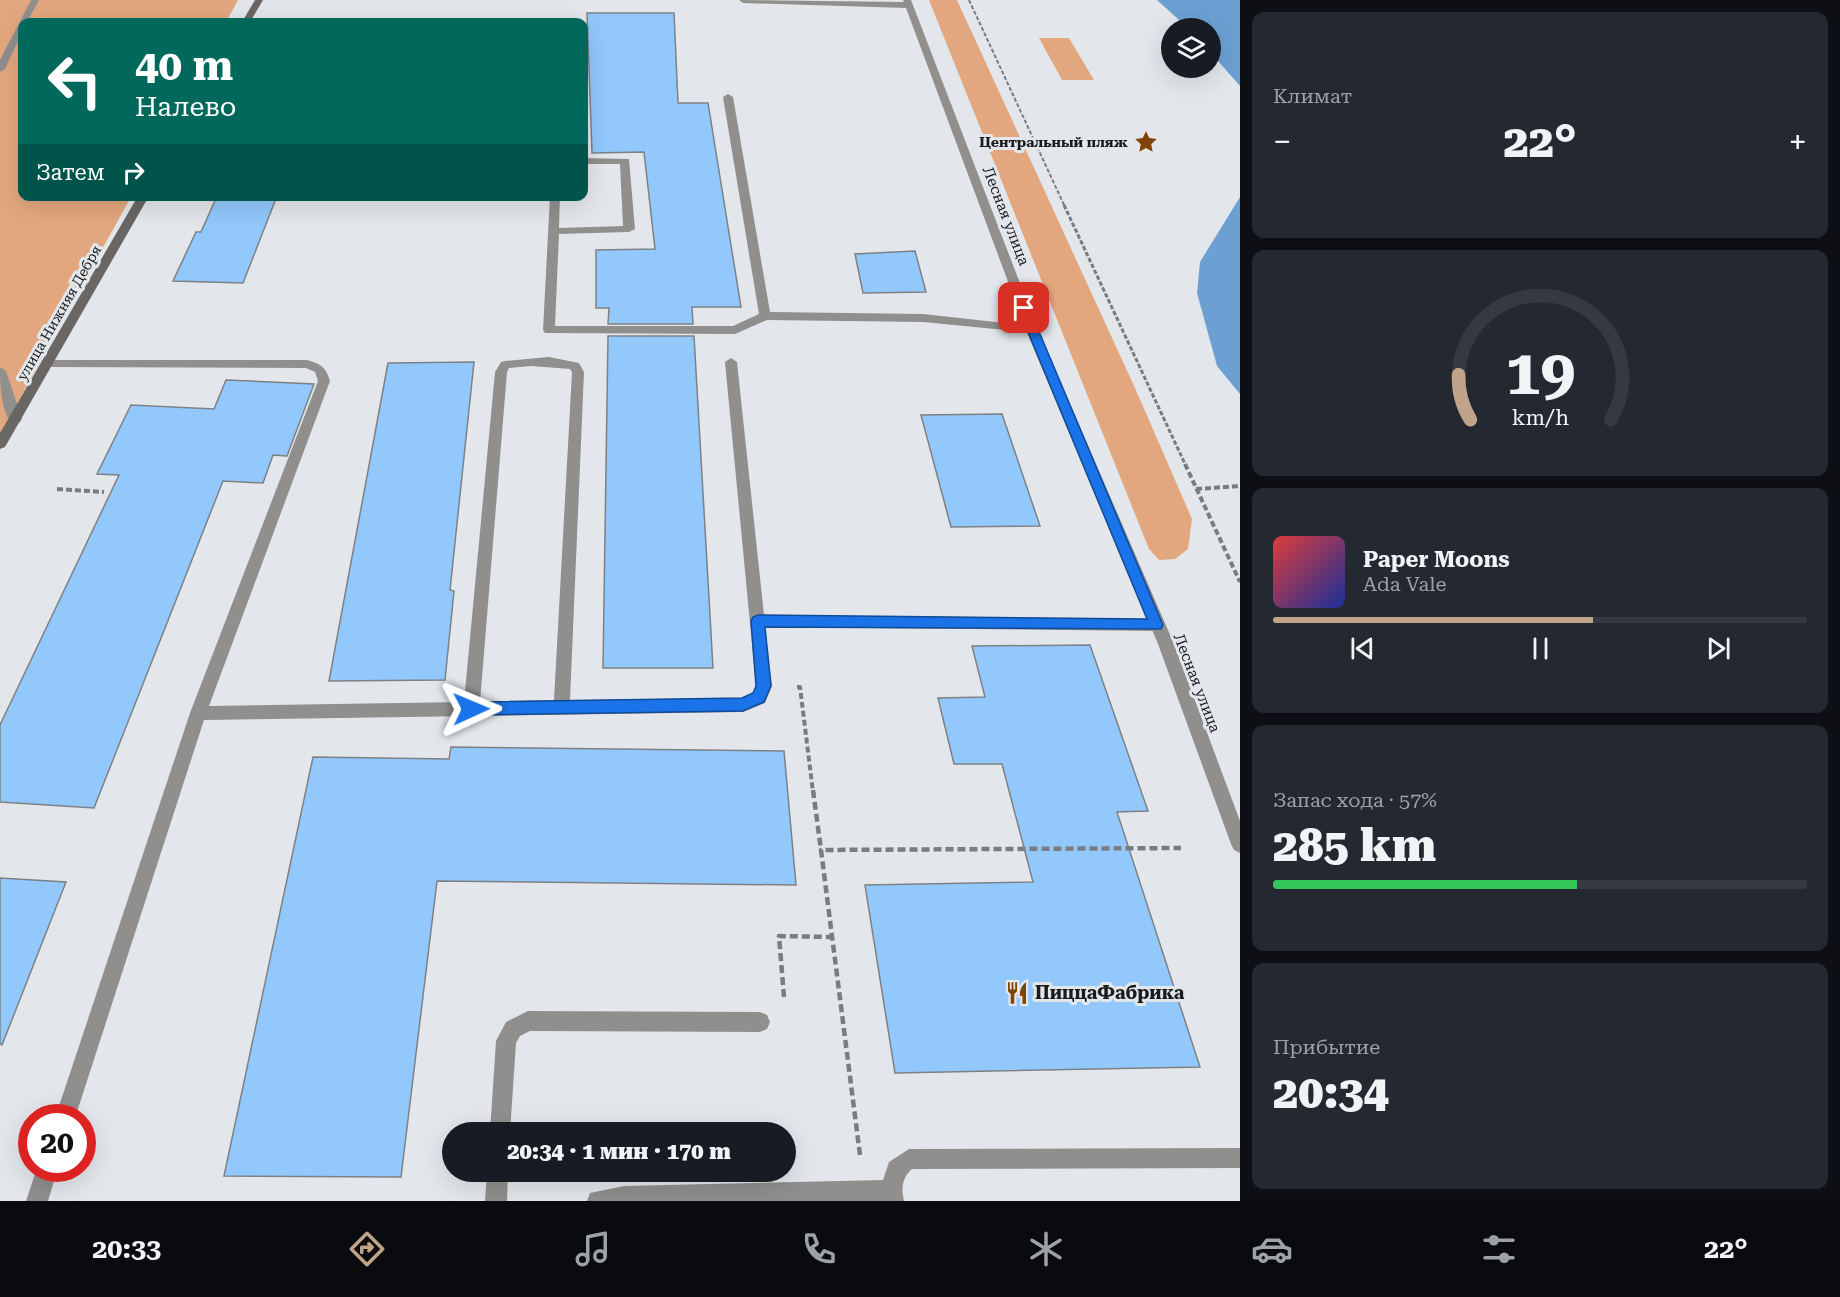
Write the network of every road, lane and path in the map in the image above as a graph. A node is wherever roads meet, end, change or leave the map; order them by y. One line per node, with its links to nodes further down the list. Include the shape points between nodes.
1 (35, 0): 6 (street)
2 (259, 0): 7 (main road)
3 (743, 0): 5 (street)
4 (969, 0): 24 (path)
5 (907, 2): 16 (street, Лесная улица)
6 (26, 18)
7 (248, 18)
8 (18, 33): 9 (street)
9 (0, 69)
10 (728, 97): 15 (street)
11 (588, 161): 14 (street, via 625,161 629,229)
12 (141, 201): 18 (main road, улица Нижняя Дебря)
13 (555, 201): 14 (street)
14 (554, 231): 15 (street, via 549,330 735,330)
15 (765, 316): 16 (street, via 923,318)
16 (1032, 330): 28 (street, Лесная улица)
17 (731, 362): 27 (street)
18 (47, 363): 20 (main road, улица Нижняя Дебря); 32 (street, via 307,364 320,369 324,381)
19 (0, 371): 20 (street)
20 (15, 419): 21 (main road, улица Нижняя Дебря)
21 (0, 444)
22 (1240, 486): 24 (path)
23 (57, 489): 25 (path)
24 (1196, 489): 26 (path)
25 (104, 492)
26 (1240, 582)
27 (758, 621): 28 (street); 29 (street)
28 (1156, 625): 33 (street, Лесная улица)
29 (764, 686): 30 (street, via 759,698 743,705); 35 (path, via 800,687)
30 (562, 707): 31 (street); 31 (street, via 578,372 575,366 565,363 514,363 505,365 501,372)
31 (471, 709): 32 (street)
32 (198, 713): 38 (street)
33 (1240, 844)
34 (1181, 848): 35 (path)
35 (821, 850): 36 (path)
36 (832, 937): 37 (path, via 779,936 786,1022); 43 (path)
37 (760, 1022): 39 (street, via 528,1021 513,1029 506,1041)
38 (69, 1104)
39 (501, 1122)
40 (1240, 1158): 44 (street, via 909,1160 896,1169)
41 (43, 1182): 45 (street)
42 (497, 1182): 46 (street)
43 (864, 1190): 44 (street); 47 (street)
44 (892, 1196)
45 (37, 1201)
46 (496, 1201)
47 (597, 1201)

